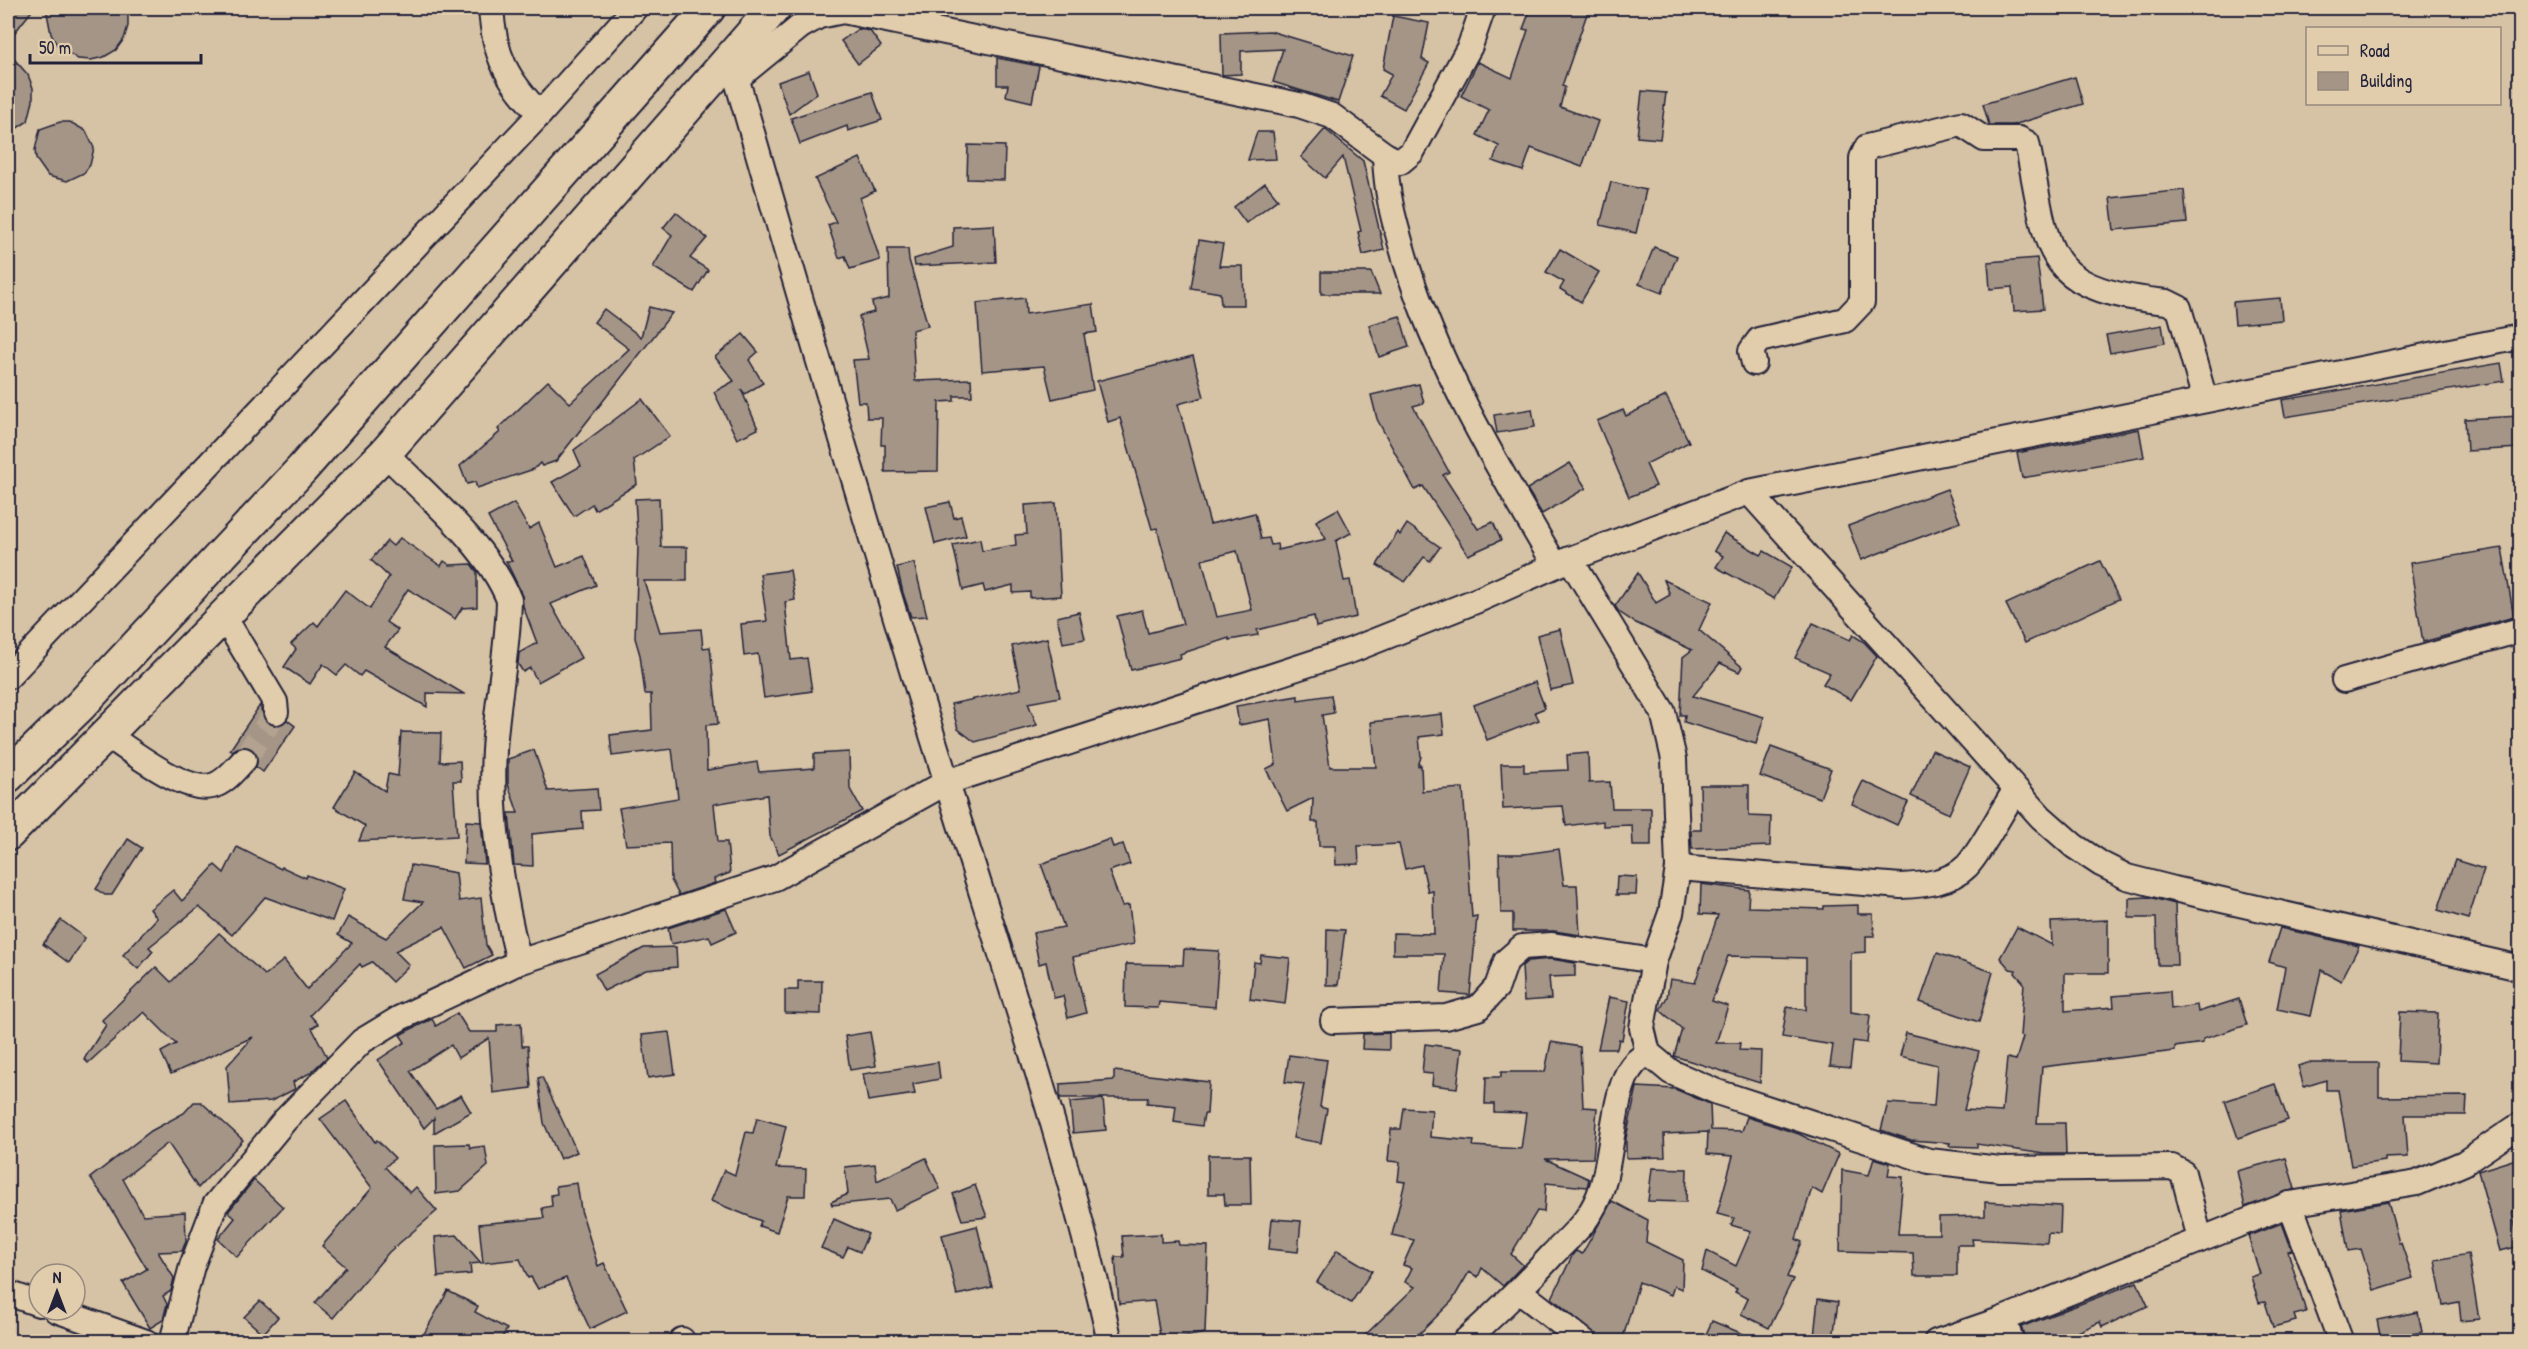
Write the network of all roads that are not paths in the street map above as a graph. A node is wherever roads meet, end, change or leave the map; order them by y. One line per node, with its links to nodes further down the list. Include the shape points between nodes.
1 (491, 8): 7 (street, via 502,64 517,90)
2 (635, 8): 7 (street)
3 (709, 8): 22 (main road, via 302,469 80,706)
4 (774, 8): 6 (main road)
5 (1483, 8): 8 (street, via 1470,46 1412,152 1400,162)
6 (733, 68): 8 (street, via 819,16 843,11 1299,105 1332,116); 12 (main road); 23 (street)
7 (540, 114): 17 (street)
8 (1385, 155): 14 (street, via 1388,199 1438,350 1470,419)
9 (2520, 337): 11 (street)
10 (1754, 363): 11 (street, via 1750,351 1759,340 1845,320 1862,302 1862,158 1867,147 1961,124 1984,140 2019,139 2027,143 2048,246 2061,268 2083,285 2167,302 2179,308)
11 (2205, 400): 13 (street)
12 (385, 453): 15 (main road); 28 (street, via 489,560 509,600 494,749 494,793 503,898)
13 (1749, 492): 14 (street); 24 (street)
14 (1563, 562): 23 (street, via 1352,650); 26 (street, via 1665,720 1674,759)
15 (223, 615): 19 (street, via 275,702); 20 (main road)
16 (2520, 630): 18 (street)
17 (8, 677)
18 (2344, 680)
19 (276, 712)
20 (107, 735): 21 (street, via 187,784 211,787); 25 (main road)
21 (244, 760)
22 (8, 776)
23 (946, 782): 28 (street, via 775,878); 43 (street, via 1028,1041 1087,1244)
24 (2015, 790): 26 (street, via 1966,866 1943,880 1925,885); 29 (street, via 2074,846 2127,877)
25 (8, 834)
26 (1678, 868): 27 (street, via 1671,913)
27 (1654, 961): 30 (street, via 1552,945 1522,947 1506,961 1497,987 1478,1008 1446,1017); 31 (street, via 1642,1029)
28 (519, 962): 42 (street, via 400,1018 362,1041 285,1120 215,1205 192,1266)
29 (2520, 968)
30 (1334, 1021)
31 (1648, 1053): 34 (street, via 1671,1072 1717,1092 1929,1161 2000,1169 2172,1167 2183,1173); 35 (street, via 1627,1074 1616,1116 1611,1159 1594,1209 1581,1228)
32 (2520, 1125): 33 (street, via 2464,1163 2417,1183)
33 (2290, 1204): 34 (street); 48 (street)
34 (2200, 1239): 38 (street)
35 (1519, 1291): 44 (street); 45 (street)
36 (8, 1293): 37 (street)
37 (27, 1300)
38 (2003, 1318): 46 (street); 47 (street)
39 (81, 1322): 40 (street)
40 (108, 1335): 41 (street)
41 (146, 1341)
42 (172, 1341)
43 (1110, 1341)
44 (1464, 1341)
45 (1585, 1341)
46 (1936, 1341)
47 (2012, 1341)
48 (2341, 1341)

